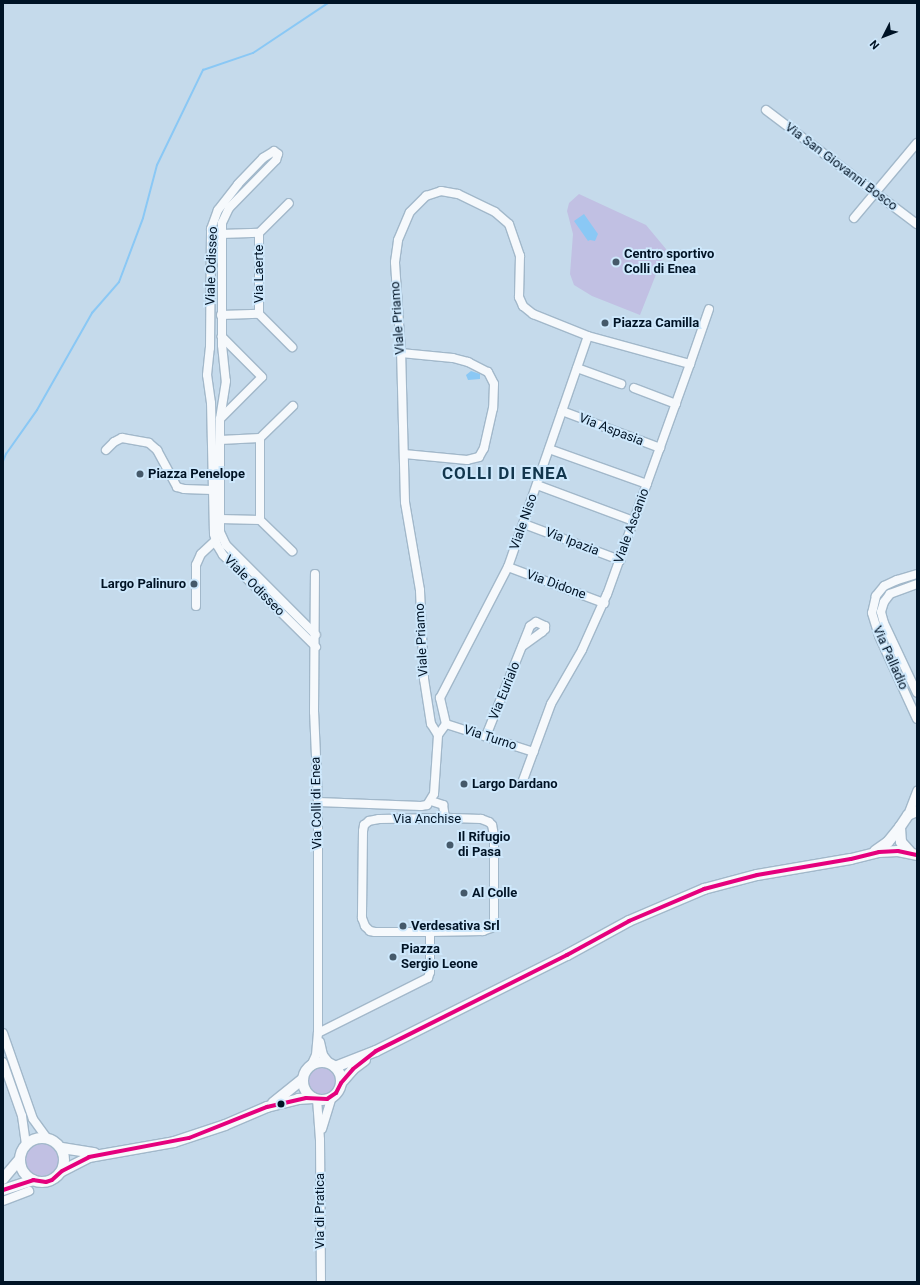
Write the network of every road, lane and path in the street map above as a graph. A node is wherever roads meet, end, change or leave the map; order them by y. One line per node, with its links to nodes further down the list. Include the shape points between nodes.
1 (766, 110): 3 (street, Via San Giovanni Bosco)
2 (917, 143): 3 (street)
3 (875, 193): 5 (street); 6 (street, Via San Giovanni Bosco)
4 (289, 202): 7 (street, Via Laerte)
5 (854, 218)
6 (917, 224)
7 (259, 233): 8 (street, Via Laerte); 12 (street, Via Laerte)
8 (221, 234): 9 (street, Viale Odisseo, via 226,211 276,160 276,152 270,152 248,173 215,215 210,238); 10 (street, Viale Odisseo)
9 (211, 295): 10 (street); 20 (street, Viale Odisseo)
10 (221, 295): 13 (street, Viale Odisseo)
11 (709, 309): 19 (street, Viale Ascanio)
12 (259, 314): 13 (street, Via Laerte); 16 (street, Via Laerte)
13 (221, 315): 15 (street, Viale Odisseo)
14 (588, 336): 17 (street, Viale Priamo, via 538,317 522,304 518,290 520,252 511,227 504,218 458,194 437,191 424,198 413,209 403,225 397,244 395,270); 19 (street); 21 (street, Viale Niso)
15 (222, 337): 18 (street, Viale Odisseo); 29 (street, via 262,378)
16 (292, 347)
17 (401, 353): 35 (street, Viale Priamo); 35 (street, via 468,362 488,372 494,384 493,408 484,448 478,457 466,460)
18 (225, 364): 20 (street, via 216,360); 25 (street, Viale Odisseo)
19 (690, 364): 26 (street, Viale Ascanio)
20 (208, 365): 24 (street, Viale Odisseo)
21 (577, 368): 22 (street); 28 (street, Viale Niso)
22 (621, 384)
23 (634, 388): 26 (street)
24 (209, 390): 25 (street, via 216,394); 38 (street, Viale Odisseo)
25 (224, 391): 29 (street, Viale Odisseo)
26 (676, 404): 32 (street, Viale Ascanio)
27 (293, 406): 30 (street)
28 (562, 411): 32 (street, Via Aspasia); 33 (street, Viale Niso)
29 (220, 418): 31 (street, Viale Odisseo)
30 (260, 438): 31 (street); 40 (street)
31 (220, 440): 39 (street, Viale Odisseo)
32 (660, 448): 36 (street, Viale Ascanio)
33 (549, 449): 36 (street); 37 (street, Viale Niso)
34 (106, 450): 38 (street, via 122,438 149,443 157,450 177,487)
35 (404, 454): 58 (street, Viale Priamo, via 406,511 420,590 423,671)
36 (647, 484): 41 (street, Viale Ascanio)
37 (537, 486): 41 (street); 42 (street, Viale Niso)
38 (212, 490): 43 (street, Viale Odisseo)
39 (220, 519): 40 (street); 46 (street, Viale Odisseo, via 223,542)
40 (260, 520): 44 (street)
41 (634, 521): 45 (street, Viale Ascanio)
42 (524, 524): 45 (street, Via Ipazia); 47 (street, Viale Niso)
43 (215, 541): 48 (street, Viale Odisseo, via 223,555); 53 (street, via 202,553 196,565)
44 (292, 551)
45 (620, 560): 52 (street, Viale Ascanio)
46 (248, 567): 48 (street); 54 (street, Viale Odisseo)
47 (508, 567): 52 (street, Via Didone); 59 (street, Viale Niso)
48 (242, 574): 56 (street, Viale Odisseo)
49 (315, 574): 54 (street, Via Colli di Enea)
50 (917, 574): 60 (street, Via Palladio, via 884,586 876,596 872,613 879,636)
51 (917, 584): 57 (street, via 890,594 885,599 881,612)
52 (604, 603): 64 (street, Viale Ascanio, via 582,650 553,698)
53 (196, 606)
54 (316, 635): 56 (street, Via Colli di Enea)
55 (523, 646): 63 (street, Via Eurialo)
56 (316, 648): 68 (street, Via Colli di Enea, via 314,712)
57 (917, 693)
58 (427, 698): 59 (street); 62 (street, Viale Priamo, via 431,724)
59 (440, 698): 61 (street)
60 (917, 719)
61 (446, 724): 62 (street); 63 (street, Via Turno)
62 (438, 735): 67 (street, via 434,792)
63 (486, 736): 64 (street, Via Turno)
64 (534, 752): 65 (street, Viale Ascanio)
65 (523, 780)
66 (917, 791): 69 (street)
67 (431, 801): 68 (street, via 423,806); 70 (street, via 443,805)
68 (318, 802): 76 (street, Via Colli di Enea)
69 (912, 813): 71 (main road)
70 (445, 818): 74 (street, Via Anchise, via 481,819 492,825 494,922 491,928 483,931); 74 (street, Via Anchise, via 375,819 366,823 363,830 364,926 375,932)
71 (900, 827): 72 (main road, via 888,842); 73 (main road, via 901,842)
72 (871, 854): 73 (main road, via 892,850); 77 (main road, via 757,875 690,895 636,918)
73 (914, 854)
74 (430, 932): 76 (street, via 428,978)
75 (3, 1033): 86 (street, via 33,1119)
76 (318, 1033): 79 (street, Via Colli di Enea, via 322,1052); 80 (street, Via Colli di Enea, via 316,1055)
77 (376, 1051): 79 (main road); 82 (main road, via 353,1069)
78 (3, 1062): 88 (street, via 22,1116)
79 (332, 1065): 80 (main road, via 320,1062); 82 (main road, via 339,1072)
80 (311, 1066): 81 (main road)
81 (303, 1079): 84 (main road, via 304,1088); 85 (main road)
82 (341, 1083): 83 (main road)
83 (332, 1097): 84 (main road, via 322,1100); 87 (street, Via di Pratica)
84 (315, 1098): 85 (main road, via 298,1099); 87 (street, Via di Pratica)
85 (267, 1107): 90 (main road, via 189,1138)
86 (46, 1138): 88 (main road, via 32,1139); 89 (main road)
87 (320, 1140): 98 (street, Via di Pratica)
88 (26, 1143): 91 (main road)
89 (62, 1148): 90 (main road); 92 (main road, via 65,1160)
90 (103, 1154): 92 (main road, via 81,1160)
91 (20, 1160): 93 (main road); 94 (main road, via 25,1174)
92 (62, 1171): 94 (main road, via 46,1182)
93 (3, 1179)
94 (33, 1180): 95 (main road)
95 (3, 1190)
96 (29, 1191): 97 (street)
97 (3, 1201)
98 (321, 1282)

